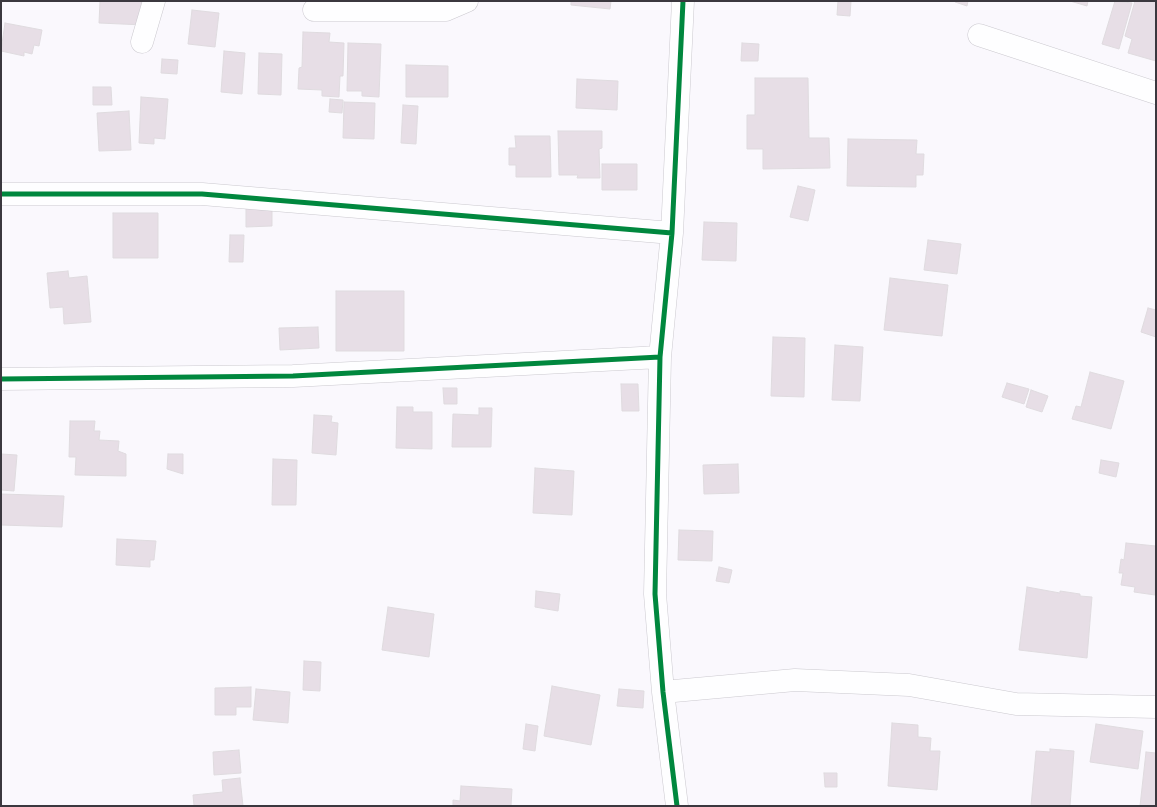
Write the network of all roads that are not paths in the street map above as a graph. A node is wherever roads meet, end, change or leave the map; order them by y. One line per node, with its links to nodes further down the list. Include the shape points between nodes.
1 (154, 1): 6 (street)
2 (467, 1): 4 (street, via 446,10)
3 (682, 1): 9 (street)
4 (314, 10)
5 (980, 35): 7 (street)
6 (142, 42)
7 (1156, 93)
8 (1, 194): 9 (street, via 202,194)
9 (672, 233): 10 (street)
10 (660, 357): 11 (street, via 293,376); 12 (street, via 655,594)
11 (1, 378)
12 (663, 692): 13 (street, via 795,680 909,685 1016,704); 14 (street)
13 (1156, 707)
14 (677, 806)

